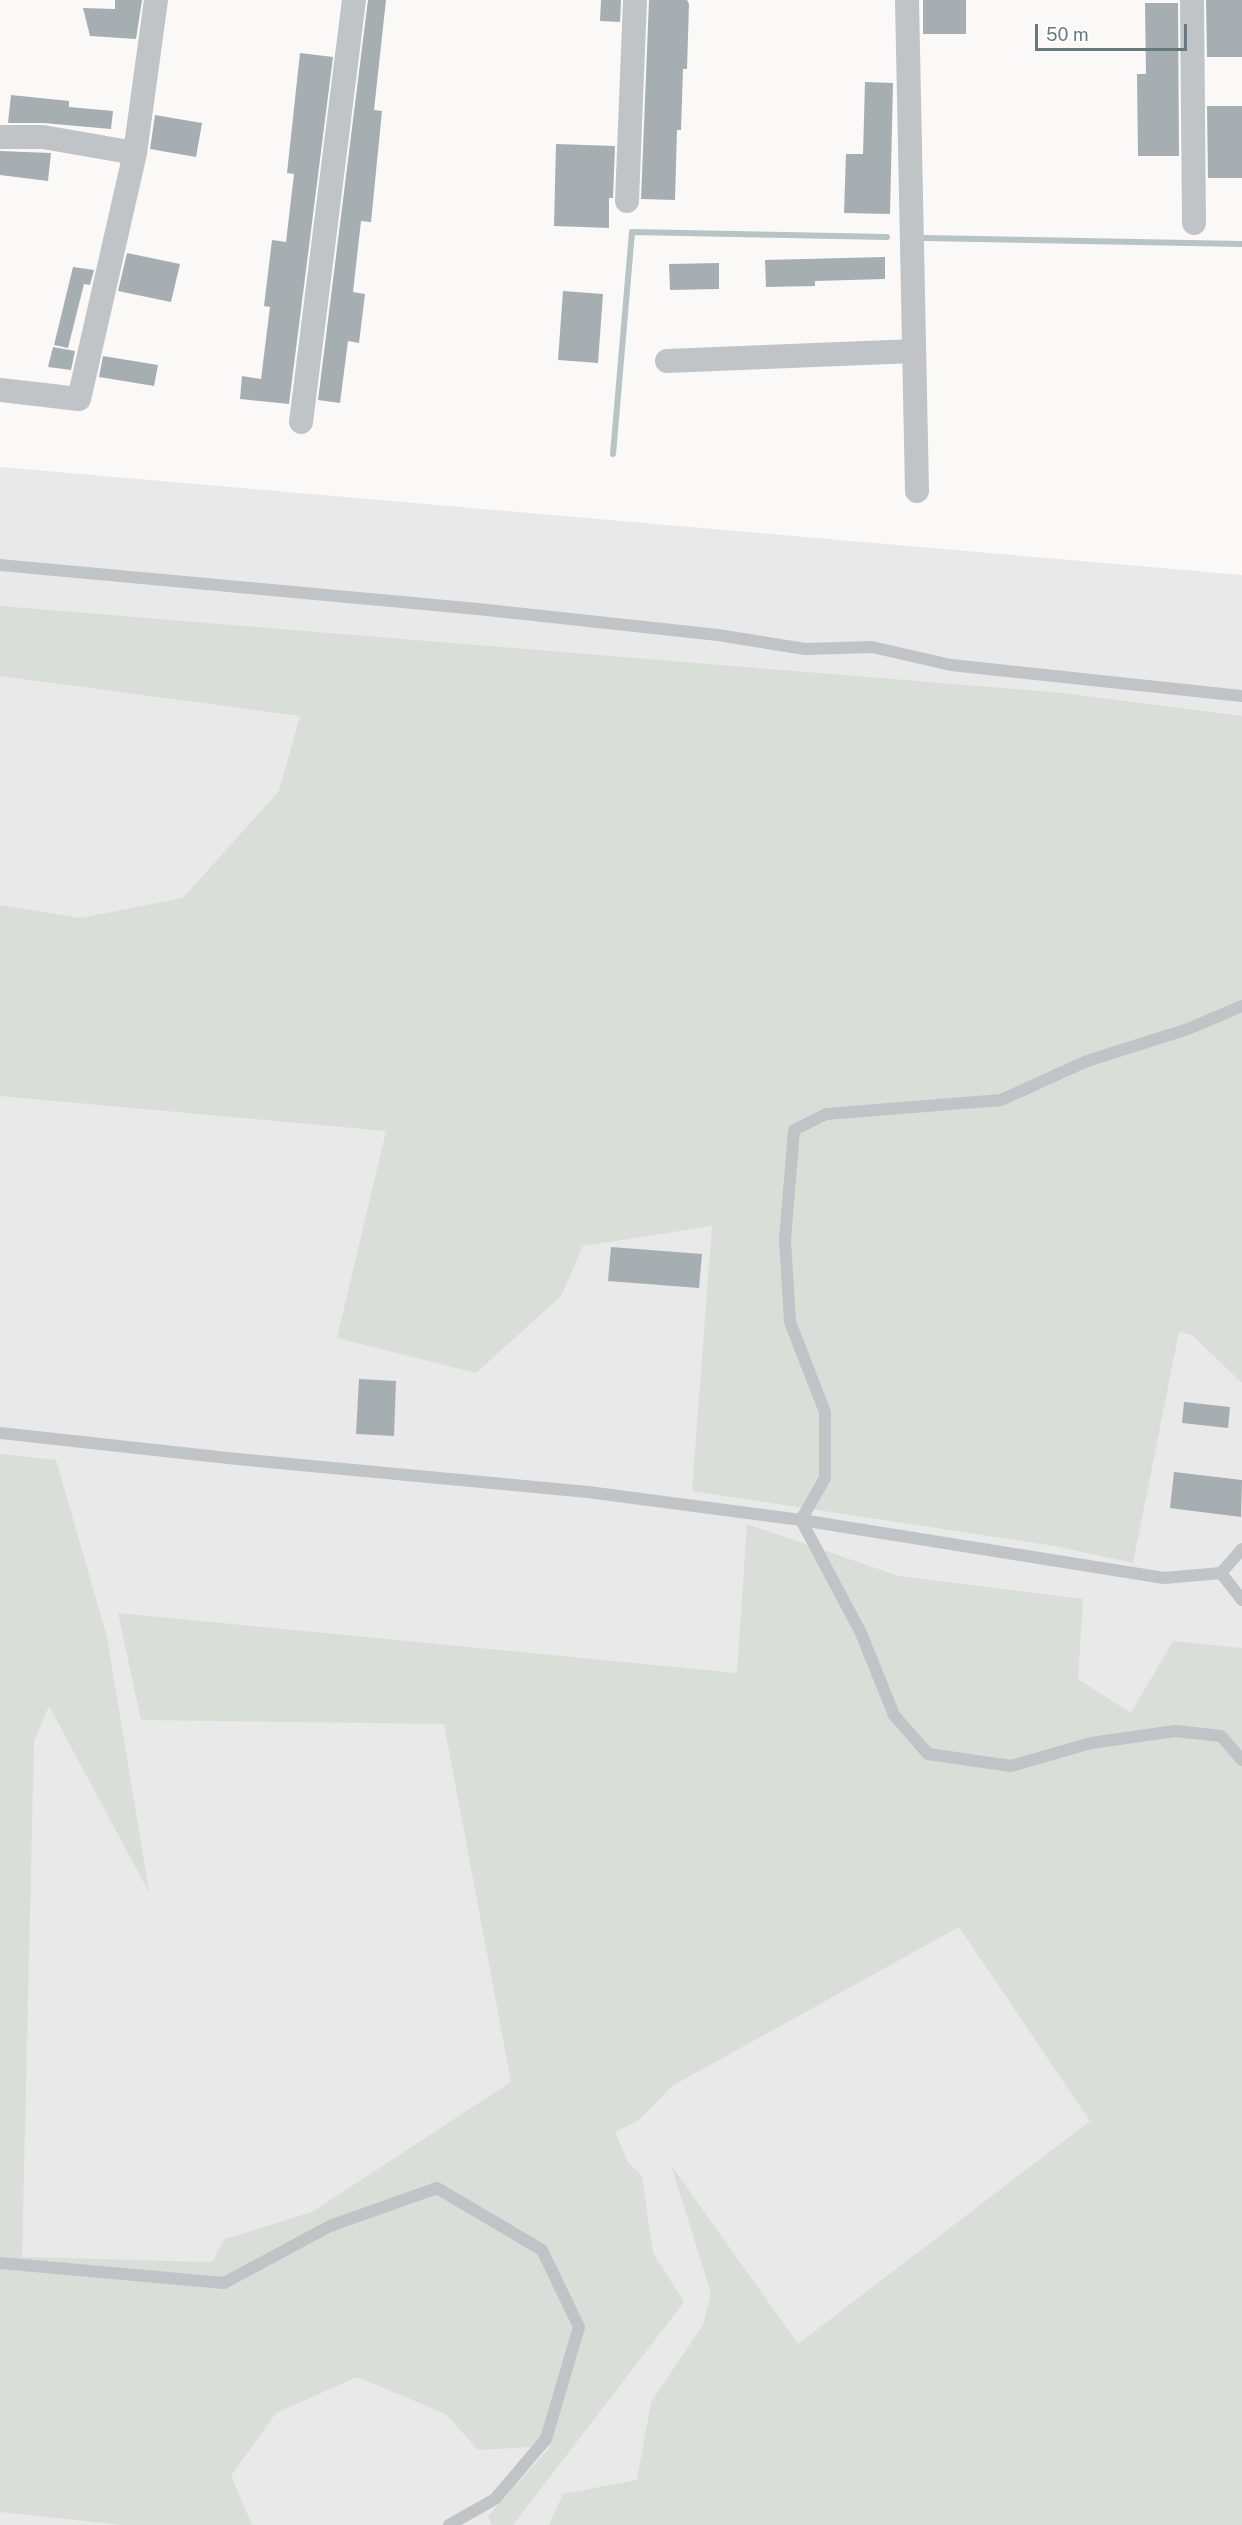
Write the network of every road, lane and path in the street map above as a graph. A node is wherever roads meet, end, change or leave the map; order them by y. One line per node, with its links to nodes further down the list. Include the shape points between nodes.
1 (156, 0): 7 (street)
2 (354, 0): 13 (street)
3 (635, 0): 8 (street)
4 (907, 0): 10 (street)
5 (1192, 0): 9 (street)
6 (0, 137): 7 (street, via 43,137)
7 (135, 153): 12 (street, via 79,399)
8 (627, 201)
9 (1194, 223)
10 (914, 351): 11 (street); 14 (street)
11 (667, 361)
12 (0, 390)
13 (301, 422)
14 (917, 491)
15 (0, 565): 16 (lane, via 478,609 718,635 805,649 872,647 951,665)
16 (1242, 696)
17 (1242, 1006): 19 (lane, via 1188,1029 1087,1061 1001,1100 826,1113 794,1130 785,1240 790,1322 825,1412 825,1478)
18 (0, 1433): 19 (lane, via 588,1492)
19 (801, 1521): 21 (lane, via 1164,1578); 23 (lane, via 861,1633 894,1715 928,1754 1011,1766 1090,1743 1175,1731 1221,1736)
20 (1242, 1549): 21 (lane)
21 (1221, 1573): 22 (lane)
22 (1242, 1600)
23 (1242, 1760)
24 (0, 2263): 25 (lane, via 224,2283 330,2226 437,2188 542,2250 579,2327 546,2439 495,2499)
25 (449, 2525)

